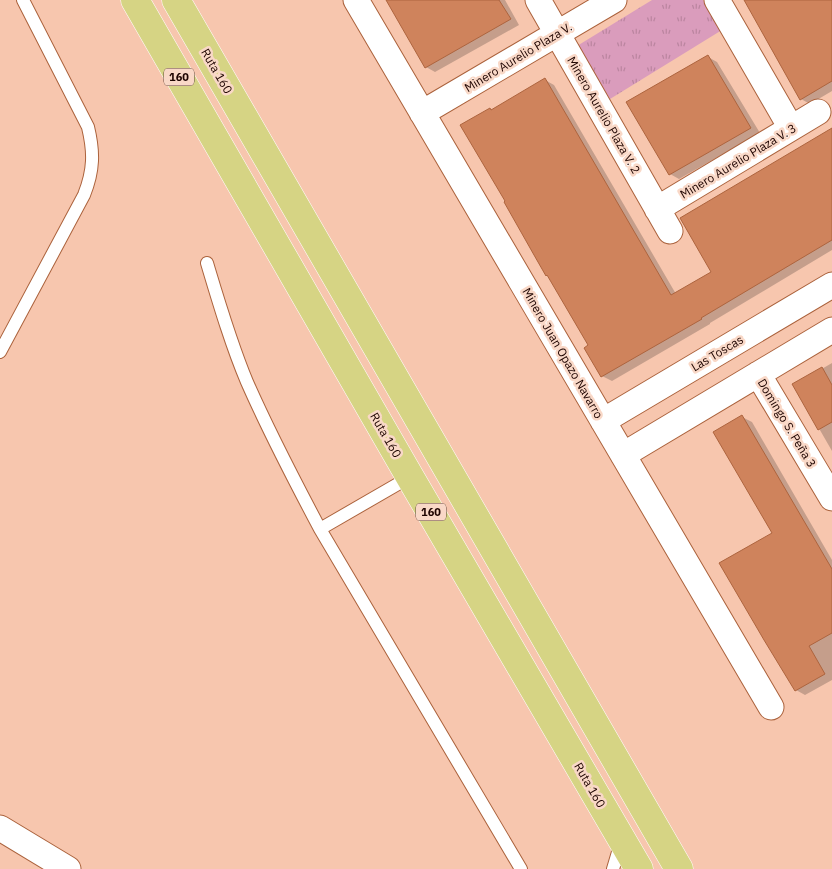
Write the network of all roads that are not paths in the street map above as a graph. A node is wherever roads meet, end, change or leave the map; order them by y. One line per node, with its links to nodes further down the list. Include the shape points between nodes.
1 (23, 0): 17 (lane, via 88,127 93,155 84,195)
2 (135, 0): 21 (highway, Ruta 160 / 160)
3 (176, 0): 31 (highway, Ruta 160 / 160)
4 (356, 0): 10 (street, Minero Juan Opazo Navarro)
5 (538, 0): 8 (street, Minero Aurelio Plaza V. 2)
6 (614, 0): 8 (street, Minero Aurelio Plaza V.)
7 (717, 0): 11 (street)
8 (557, 33): 10 (street, Minero Aurelio Plaza V.); 12 (street, Minero Aurelio Plaza V. 2)
9 (818, 112): 11 (street, Minero Aurelio Plaza V. 3)
10 (422, 113): 19 (street, Minero Juan Opazo Navarro)
11 (791, 128): 12 (street, Minero Aurelio Plaza V. 3)
12 (658, 210): 13 (street, Minero Aurelio Plaza V. 2)
13 (670, 231)
14 (207, 263): 23 (lane, via 247,381)
15 (832, 285): 19 (street, Las Toscas)
16 (832, 330): 18 (street)
17 (0, 352)
18 (758, 374): 20 (street); 22 (street, Domingo S. Peña 3)
19 (603, 421): 20 (street, Minero Juan Opazo Navarro)
20 (623, 455): 24 (street, Minero Juan Opazo Navarro)
21 (410, 477): 23 (lane); 26 (highway, Ruta 160 / 160)
22 (832, 498)
23 (320, 529): 28 (lane)
24 (770, 707)
25 (0, 828): 27 (street)
26 (622, 840): 29 (lane); 30 (highway, Ruta 160 / 160)
27 (68, 869)
28 (521, 869)
29 (613, 869)
30 (639, 869)
31 (679, 869)

